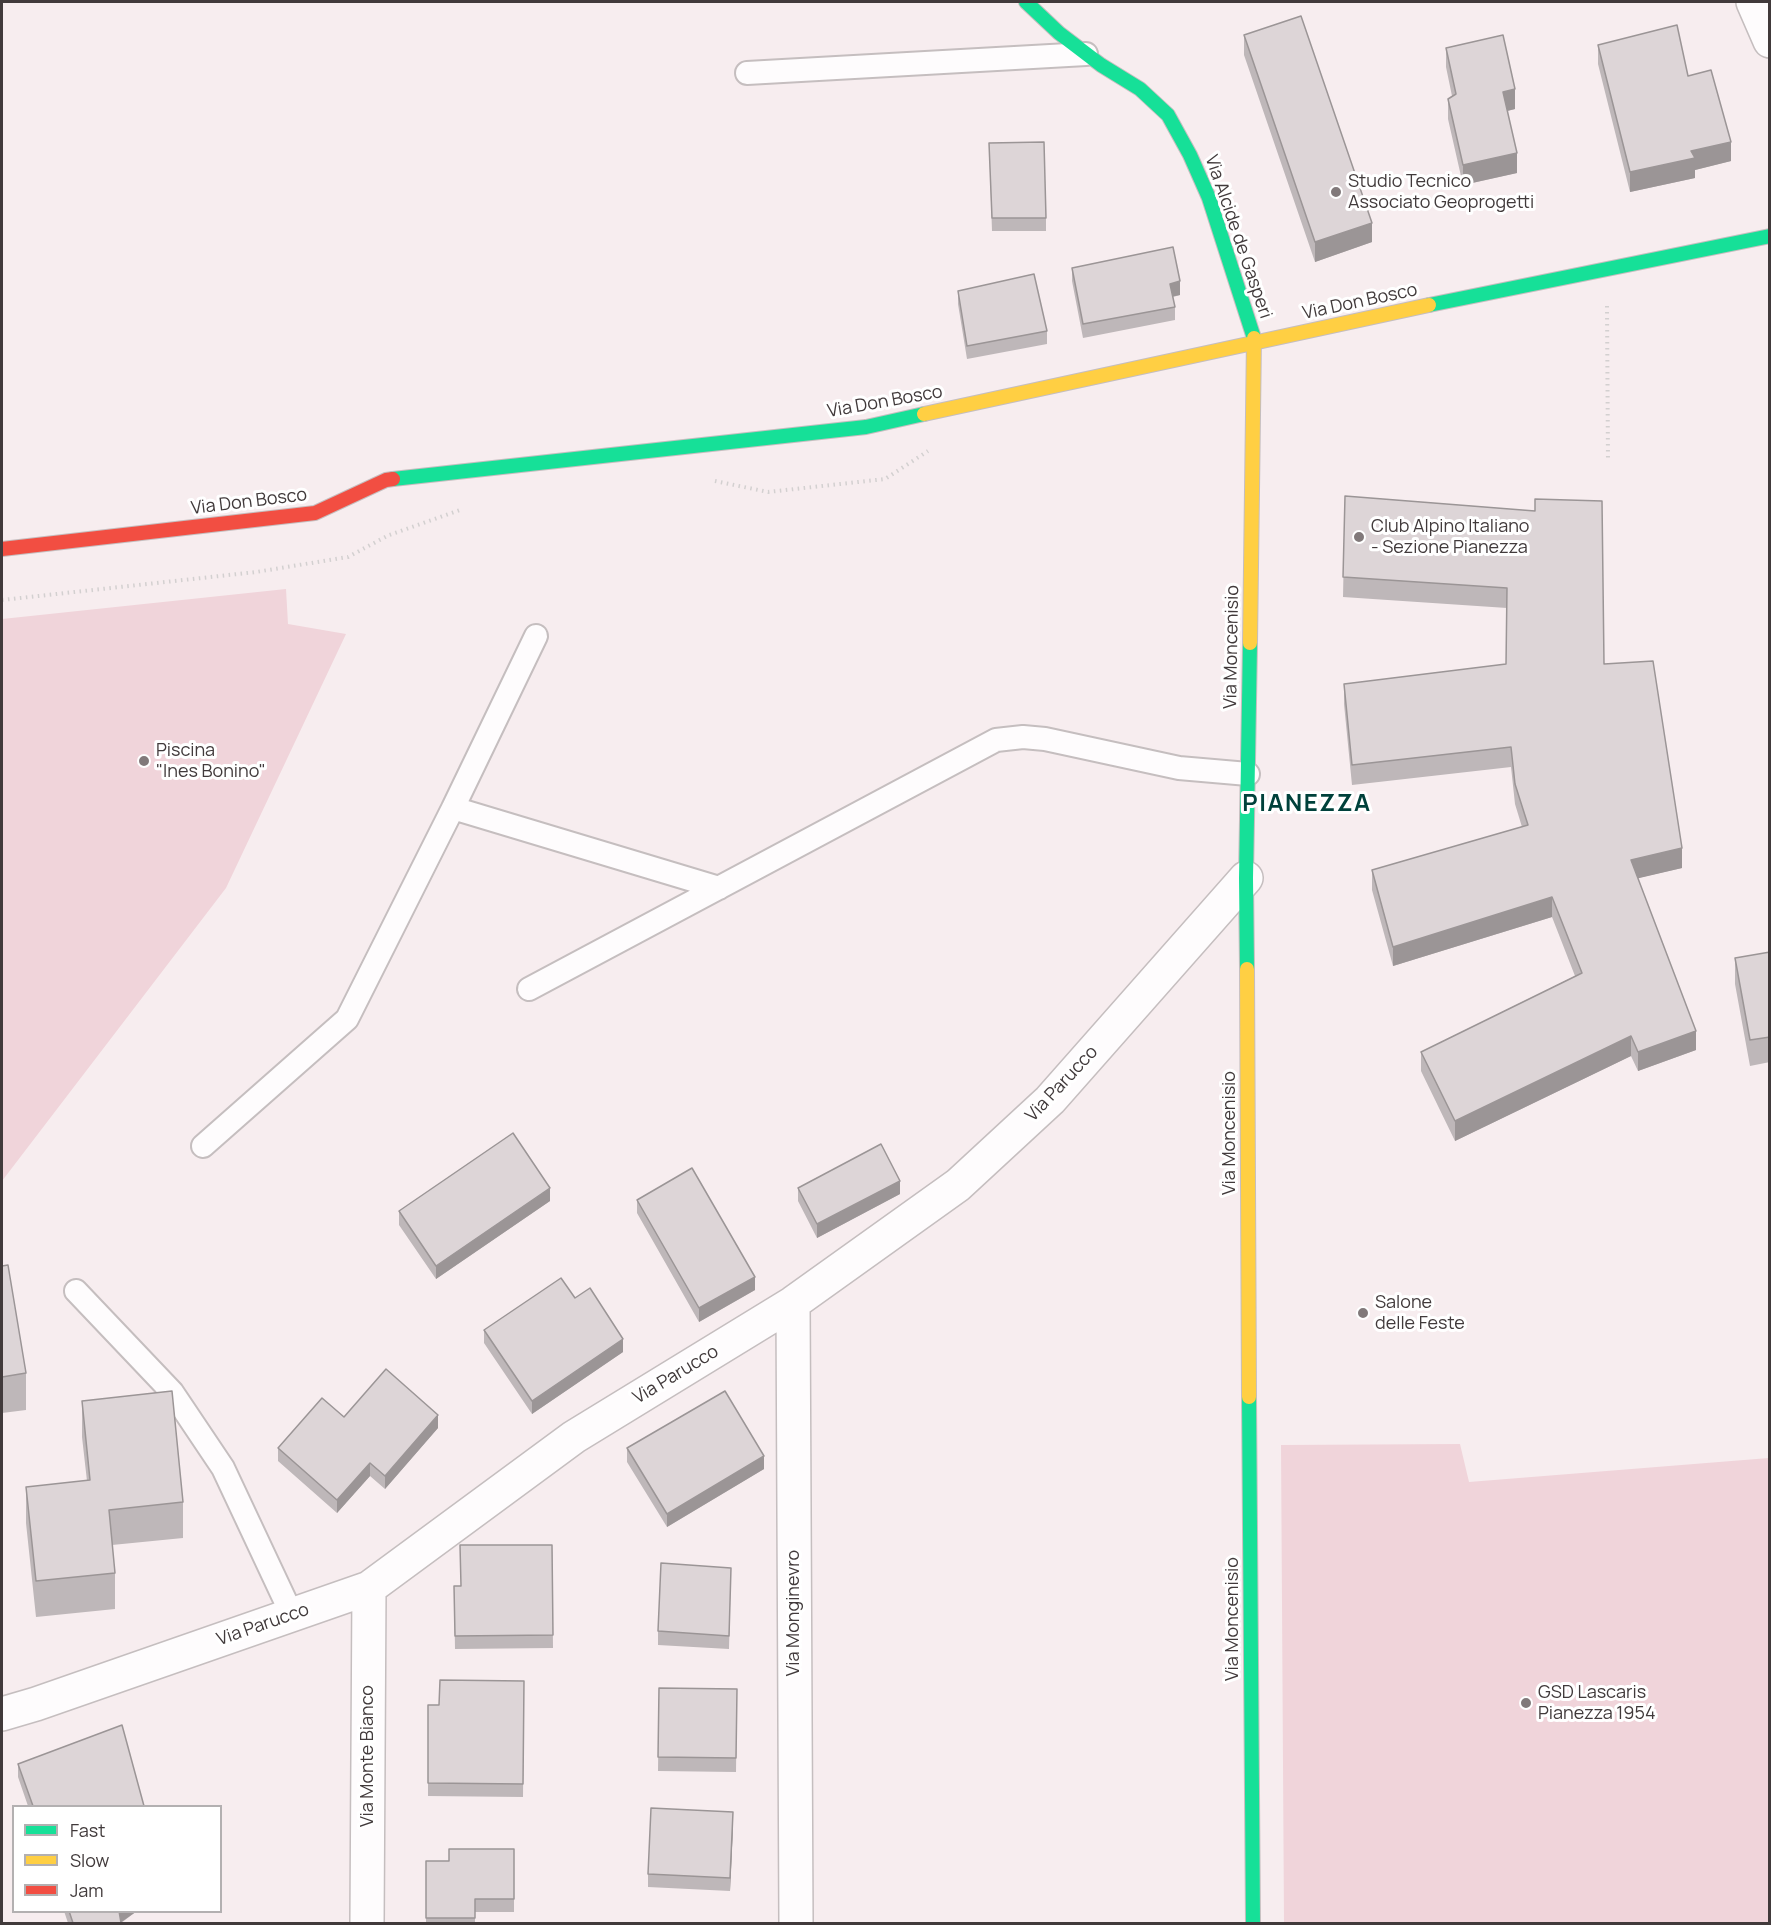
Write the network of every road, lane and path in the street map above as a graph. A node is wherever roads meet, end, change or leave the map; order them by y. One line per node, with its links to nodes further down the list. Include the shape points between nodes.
1 (1026, 2): 4 (street, Via Alcide de Gasperi)
2 (1753, 2): 3 (street)
3 (1770, 41)
4 (1086, 54): 5 (lane); 8 (street, Via Alcide de Gasperi, via 1140,89 1168,115 1209,198)
5 (747, 74)
6 (1770, 236): 8 (street, Via Don Bosco)
7 (1607, 302): 10 (path)
8 (1255, 342): 13 (street, Via Don Bosco, via 866,427 386,480 315,513); 16 (street, Via Moncenisio)
9 (934, 448): 11 (path, via 885,479 768,492)
10 (1608, 462)
11 (708, 480)
12 (467, 507): 14 (path, via 389,535 348,557 256,572)
13 (2, 549)
14 (2, 600)
15 (536, 636): 17 (lane)
16 (1248, 774): 18 (street, Via Moncenisio); 19 (lane, via 1179,768 1023,737 996,740)
17 (453, 808): 19 (lane); 21 (lane, via 347,1019)
18 (1246, 878): 23 (street, Via Parucco, via 1050,1100 958,1185); 29 (street, Via Moncenisio)
19 (719, 888): 20 (lane)
20 (530, 989)
21 (203, 1146)
22 (76, 1291): 25 (lane, via 172,1392 223,1468)
23 (793, 1303): 24 (street, Via Parucco, via 574,1437); 28 (street, Via Monginevro)
24 (369, 1588): 25 (street, Via Parucco); 27 (street, Via Monte Bianco)
25 (291, 1615): 26 (street, Via Parucco)
26 (2, 1714)
27 (367, 1923)
28 (796, 1923)
29 (1253, 1923)

